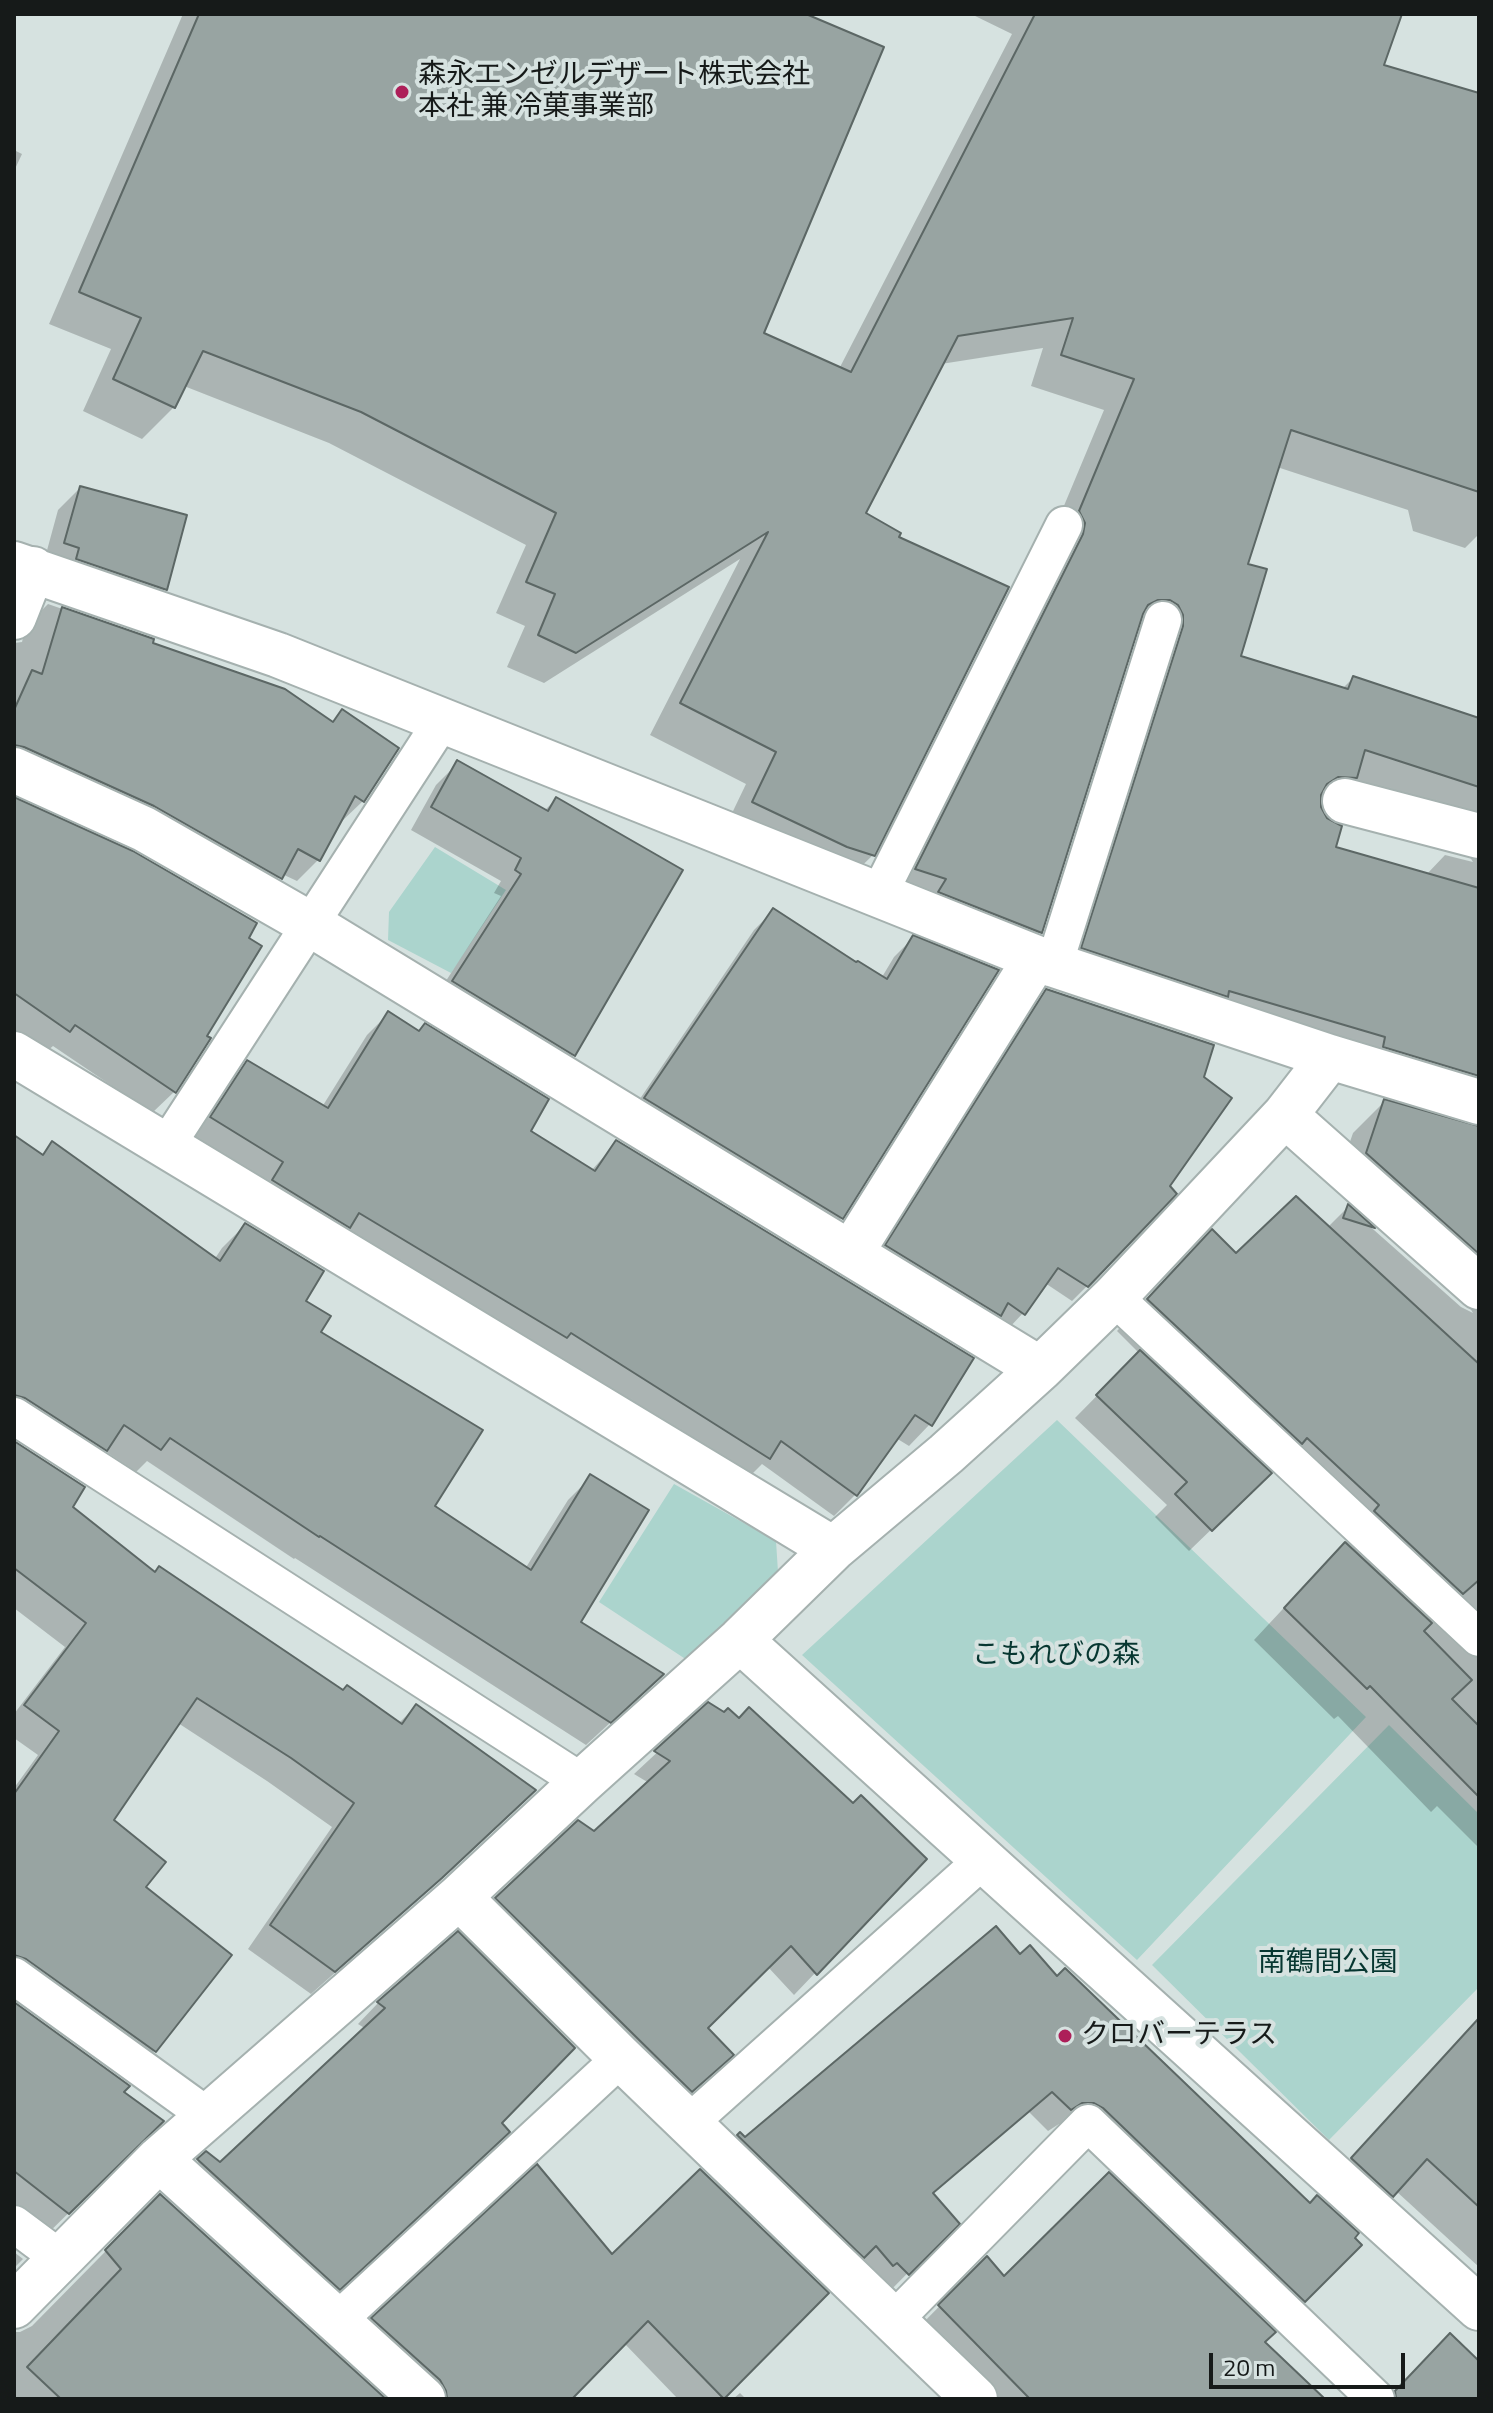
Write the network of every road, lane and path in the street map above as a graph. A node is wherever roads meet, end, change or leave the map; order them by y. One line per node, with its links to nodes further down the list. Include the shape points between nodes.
1 (1064, 525): 9 (lane)
2 (23, 566): 3 (street); 5 (street, via 278,655)
3 (14, 617)
4 (1163, 620): 11 (lane)
5 (442, 721): 9 (street); 10 (lane)
6 (14, 770): 10 (street, via 144,829)
7 (1345, 801): 8 (street)
8 (1479, 836)
9 (878, 896): 11 (street)
10 (310, 924): 16 (lane); 17 (street)
11 (1045, 962): 13 (street); 17 (street)
12 (14, 1054): 16 (street)
13 (1330, 1057): 14 (street); 15 (street)
14 (1479, 1102)
15 (1285, 1115): 18 (street); 19 (street)
16 (165, 1148): 22 (street)
17 (851, 1253): 20 (street)
18 (1479, 1287)
19 (1114, 1297): 20 (street); 23 (lane)
20 (1040, 1369): 22 (street)
21 (14, 1416): 25 (lane)
22 (833, 1549): 24 (street)
23 (1479, 1638)
24 (740, 1640): 25 (street); 26 (street)
25 (582, 1782): 27 (street)
26 (983, 1860): 31 (lane); 36 (street)
27 (459, 1897): 29 (street); 30 (street)
28 (14, 1976): 30 (lane)
29 (621, 2058): 31 (street); 38 (lane)
30 (209, 2117): 32 (street)
31 (689, 2123): 37 (street)
32 (159, 2159): 34 (street); 38 (street)
33 (14, 2224): 34 (lane)
34 (61, 2259): 35 (street)
35 (14, 2306)
36 (1479, 2308)
37 (894, 2320): 40 (street); 41 (lane, via 1088,2123)
38 (337, 2321): 39 (street)
39 (423, 2399)
40 (975, 2399)
41 (1376, 2399)

